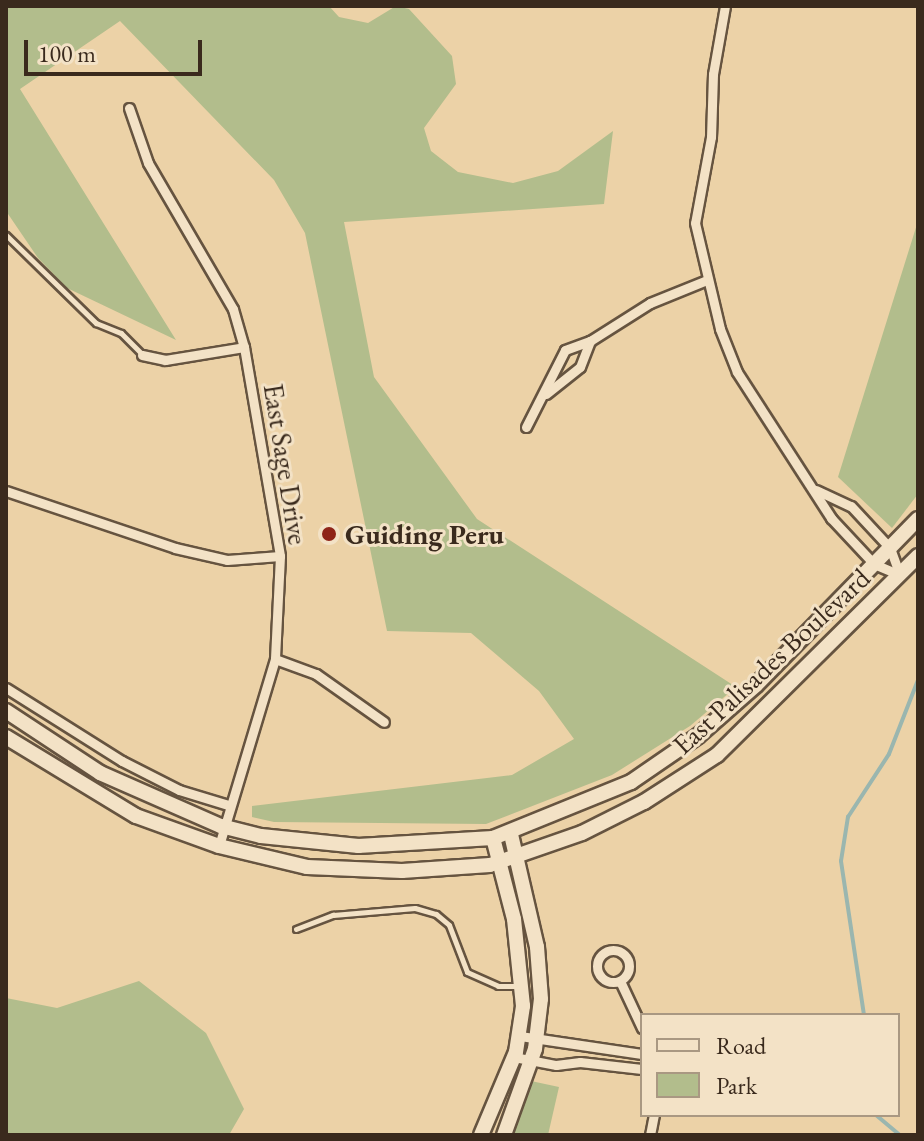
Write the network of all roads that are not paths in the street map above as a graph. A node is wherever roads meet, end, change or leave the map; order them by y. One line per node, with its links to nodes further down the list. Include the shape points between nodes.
1 (725, 6): 4 (street, via 713,74 711,137 695,223)
2 (129, 108): 6 (street, East Sage Drive, via 148,163 215,272)
3 (6, 235): 7 (lane, via 96,323 121,333)
4 (707, 280): 5 (street, via 650,303); 10 (street, via 737,372)
5 (590, 341): 8 (street, via 580,367); 8 (street, via 565,350)
6 (244, 347): 7 (street, via 165,360); 14 (street, East Sage Drive)
7 (142, 355)
8 (546, 394): 9 (street)
9 (526, 427)
10 (816, 490): 13 (street, via 851,506); 16 (street, via 831,518)
11 (6, 491): 14 (street, via 175,548 227,560)
12 (918, 519): 13 (street, East Palisades Boulevard)
13 (890, 548): 16 (street, East Palisades Boulevard); 17 (street)
14 (280, 556): 18 (street, East Sage Drive)
15 (918, 556): 17 (street, East Palisades Boulevard)
16 (874, 564): 17 (street); 25 (street, East Palisades Boulevard, via 756,685 698,736 631,782)
17 (900, 575): 28 (street, East Palisades Boulevard, via 717,755 644,802)
18 (275, 659): 21 (street, via 316,674); 23 (street, East Sage Drive)
19 (6, 688): 23 (street, via 122,761 179,790)
20 (6, 711): 24 (street, East Palisades Boulevard, via 100,773)
21 (384, 722)
22 (6, 737): 27 (street, East Palisades Boulevard, via 136,816)
23 (228, 805): 24 (street, East Sage Drive)
24 (221, 826): 26 (street, East Palisades Boulevard, via 261,836 358,846); 27 (street, East Sage Drive)
25 (511, 834): 26 (street, East Palisades Boulevard); 28 (street)
26 (493, 838): 29 (street)
27 (219, 846): 29 (street, East Palisades Boulevard, via 307,867 361,871)
28 (518, 858): 29 (street, East Palisades Boulevard); 35 (street, via 541,971)
29 (499, 863): 32 (street)
30 (296, 929): 32 (lane, via 333,915 426,911 449,925 467,972 477,980)
31 (620, 981): 33 (street)
32 (523, 986): 34 (street)
33 (640, 1024)
34 (520, 1036): 35 (street); 37 (street)
35 (536, 1038): 36 (street); 38 (street)
36 (640, 1054)
37 (514, 1057): 38 (street); 40 (street)
38 (531, 1060): 39 (street); 41 (street)
39 (640, 1069)
40 (481, 1135)
41 (504, 1135)

